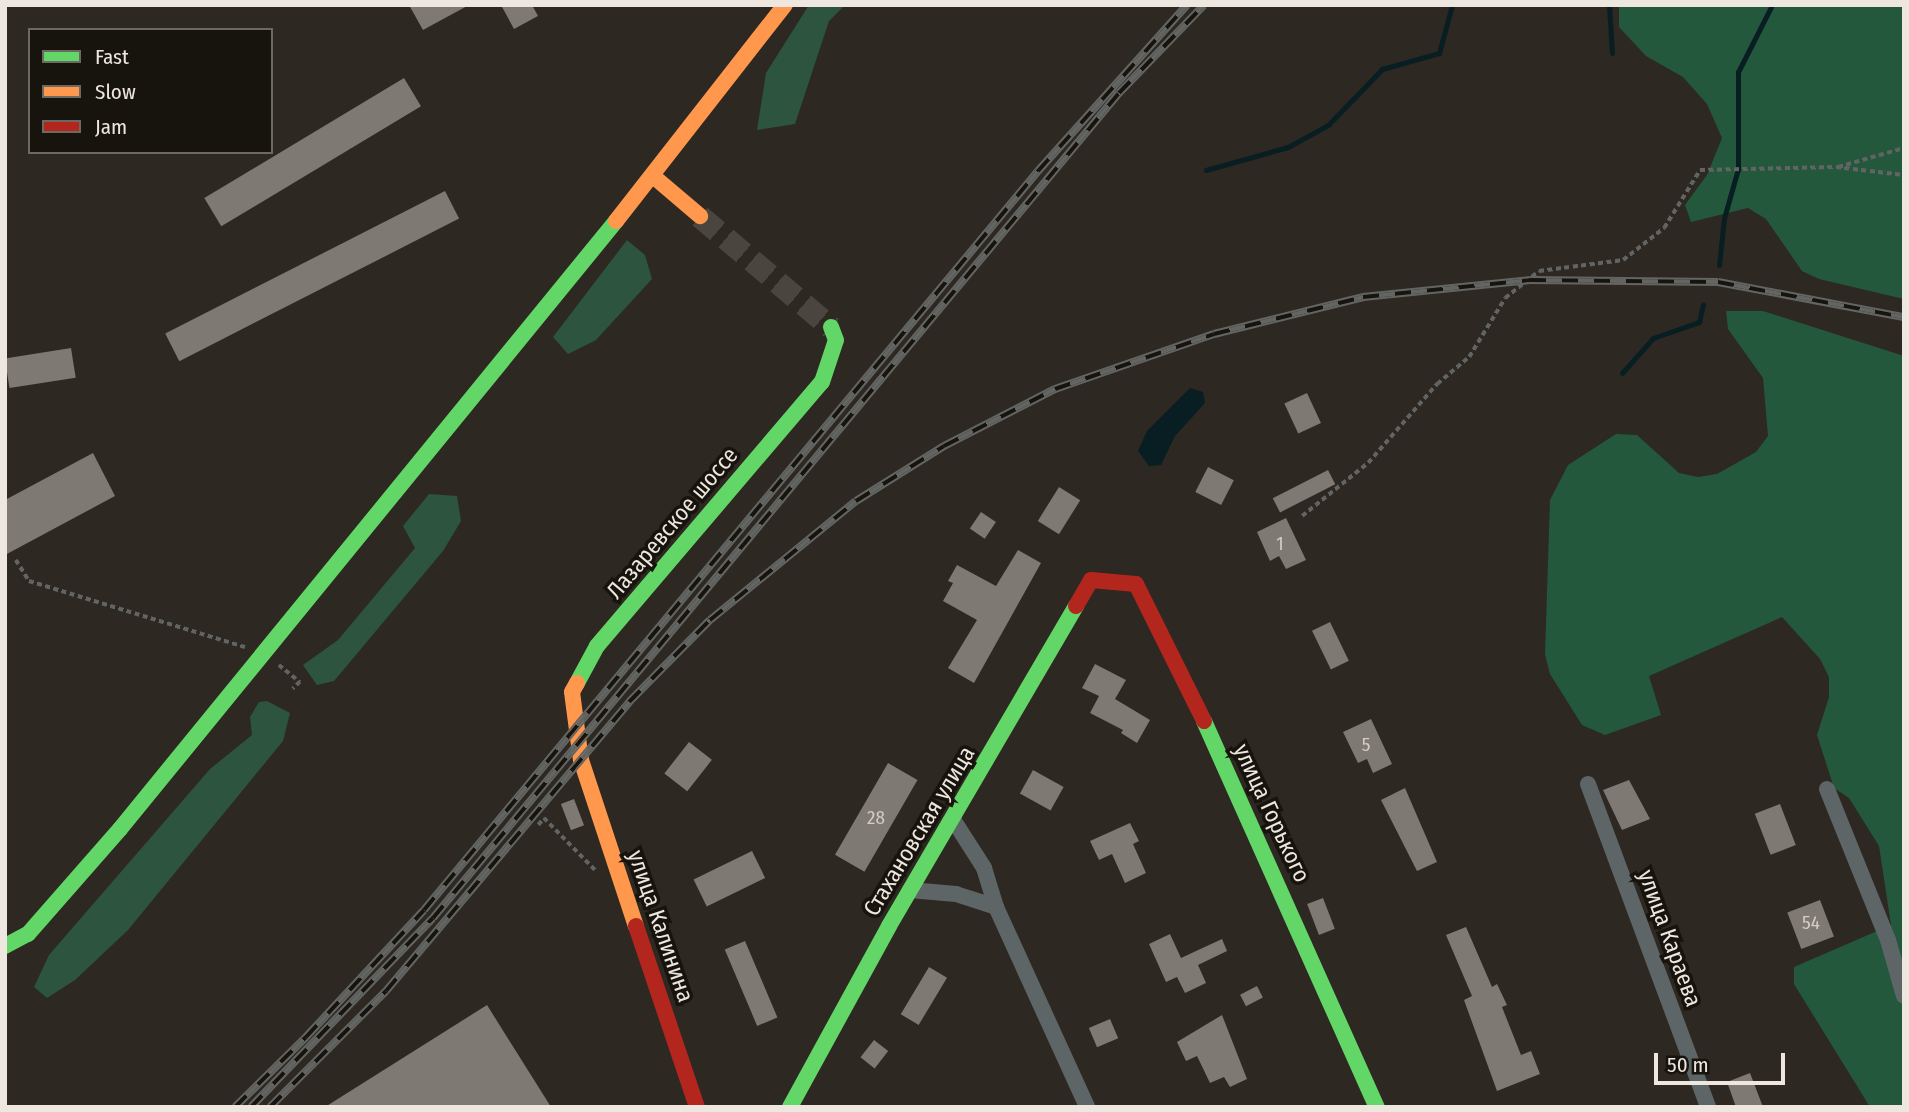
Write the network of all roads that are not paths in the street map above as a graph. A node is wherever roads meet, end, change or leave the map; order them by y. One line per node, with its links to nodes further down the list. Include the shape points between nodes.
1 (785, 5): 2 (street)
2 (653, 176): 3 (street); 12 (street, via 37,924)
3 (700, 216)
4 (831, 327): 6 (street, Лазаревское шоссе, via 836,340 822,382 581,670 572,692)
5 (1091, 580): 9 (street, Стахановская улица); 17 (street, улица Горького, via 1124,580 1136,584 1146,598 1259,836)
6 (581, 760): 14 (street, улица Калинина)
7 (1588, 784): 18 (street, улица Караева)
8 (1827, 789): 13 (street, via 1888,940)
9 (954, 821): 10 (street, Стахановская улица); 11 (street, via 984,868)
10 (910, 890): 11 (street, via 956,894); 15 (street, Стахановская улица)
11 (996, 907): 16 (street)
12 (5, 946)
13 (1904, 996)
14 (697, 1107)
15 (790, 1107)
16 (1087, 1107)
17 (1377, 1107)
18 (1708, 1107)

